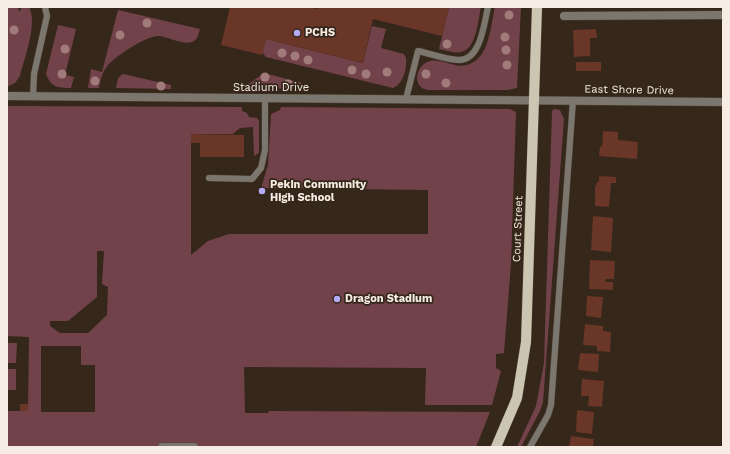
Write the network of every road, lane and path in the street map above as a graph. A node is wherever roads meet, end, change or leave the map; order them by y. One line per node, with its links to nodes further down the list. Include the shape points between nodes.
1 (45, 7): 7 (lane, via 47,16 34,74)
2 (488, 7): 9 (lane, via 479,44 472,56 459,60 418,51)
3 (537, 7): 10 (main road, Court Street)
4 (723, 15): 5 (street)
5 (564, 16)
6 (7, 96): 7 (street, Stadium Drive)
7 (33, 97): 8 (street, Stadium Drive)
8 (265, 98): 9 (street, Stadium Drive); 13 (lane, via 265,150 261,168 252,179)
9 (406, 99): 10 (street, Stadium Drive)
10 (534, 99): 11 (street, East Shore Drive); 16 (main road, Court Street, via 526,342 517,398)
11 (574, 100): 12 (street, East Shore Drive); 17 (lane, via 551,405)
12 (723, 102)
13 (208, 178)
14 (162, 447): 15 (street)
15 (194, 447)
16 (496, 447)
17 (530, 447)

